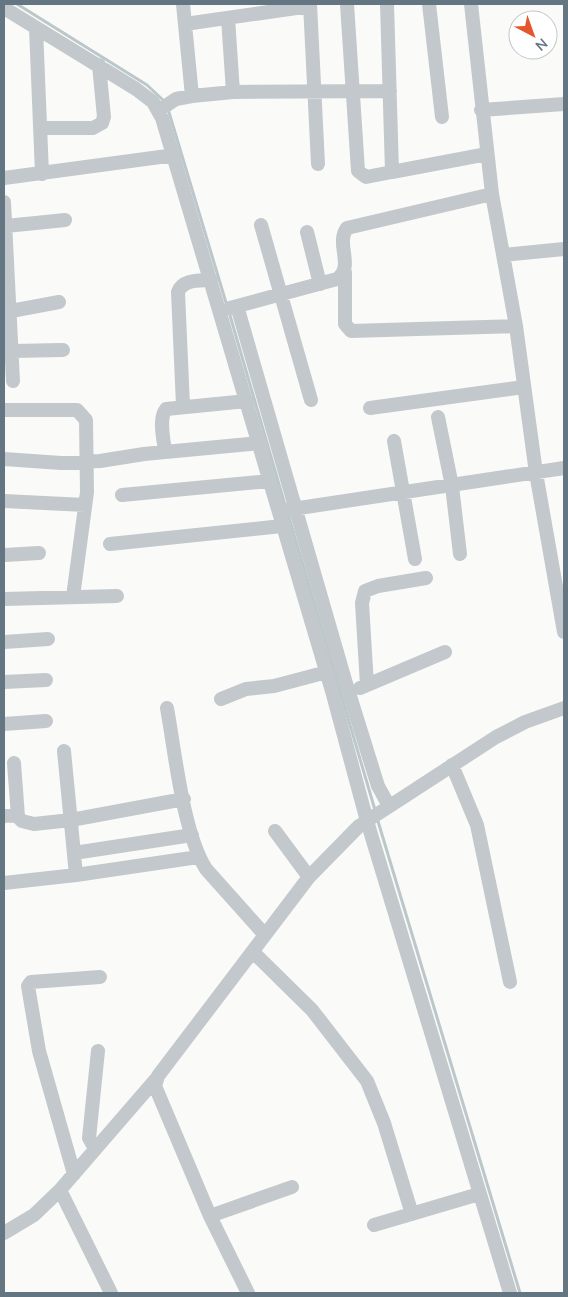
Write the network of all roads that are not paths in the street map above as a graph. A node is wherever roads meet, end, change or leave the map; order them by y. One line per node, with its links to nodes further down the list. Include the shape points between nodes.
1 (183, 4): 9 (street)
2 (347, 4): 12 (street)
3 (387, 4): 13 (street)
4 (429, 4): 20 (street)
5 (470, 4): 19 (street)
6 (310, 5): 8 (street); 15 (street)
7 (12, 9): 10 (street)
8 (228, 18): 9 (street); 14 (street)
9 (185, 24): 16 (street)
10 (36, 28): 11 (street); 21 (street)
11 (99, 65): 18 (street); 21 (street, via 102,123 93,128)
12 (354, 91): 13 (street); 15 (street); 25 (street, via 358,171 366,177)
13 (390, 91): 25 (street)
14 (233, 92): 15 (street); 16 (street)
15 (316, 92): 24 (street)
16 (192, 96): 18 (street)
17 (564, 104): 19 (street)
18 (164, 107): 23 (street)
19 (481, 110): 22 (street)
20 (442, 117)
21 (41, 128): 26 (street)
22 (487, 154): 25 (street); 28 (street)
23 (175, 155): 26 (street); 37 (street)
24 (318, 164)
25 (392, 172)
26 (42, 174): 27 (street)
27 (4, 178)
28 (492, 194): 35 (street); 36 (street, via 347,228 343,236)
29 (4, 202): 32 (street)
30 (65, 220): 32 (street)
31 (261, 225): 39 (street)
32 (6, 226): 42 (street)
33 (307, 232): 38 (street)
34 (564, 249): 35 (street)
35 (503, 255): 43 (street)
36 (344, 272): 38 (street, via 337,280); 43 (street, via 346,324 351,331)
37 (211, 280): 41 (street); 50 (street, via 187,282 178,292)
38 (320, 284): 39 (street)
39 (279, 295): 41 (street); 48 (street)
40 (59, 302): 42 (street)
41 (229, 308): 49 (street); 67 (street)
42 (11, 311): 44 (street)
43 (516, 326): 47 (street)
44 (13, 350): 45 (street); 46 (street)
45 (63, 350)
46 (14, 381)
47 (524, 387): 51 (street); 60 (street)
48 (310, 400)
49 (247, 401): 50 (street); 55 (street)
50 (183, 406): 56 (street, via 166,409 163,413)
51 (370, 408)
52 (4, 410): 58 (street, via 76,410 86,420)
53 (438, 417): 62 (street)
54 (394, 441): 63 (street)
55 (260, 443): 56 (street); 61 (street)
56 (165, 452): 58 (street)
57 (4, 460): 58 (street)
58 (88, 462): 66 (street)
59 (564, 468): 60 (street)
60 (536, 473): 62 (street); 78 (street)
61 (270, 481): 64 (street); 67 (street)
62 (452, 486): 63 (street); 71 (street)
63 (402, 492): 67 (street); 73 (street)
64 (122, 495)
65 (4, 501): 66 (street)
66 (86, 505): 76 (street)
67 (287, 510): 68 (street); 86 (street)
68 (282, 526): 69 (street); 82 (street)
69 (110, 544)
70 (38, 553): 72 (street)
71 (460, 554)
72 (4, 556)
73 (415, 559)
74 (426, 578): 85 (street, via 365,591 362,603)
75 (117, 596): 76 (street)
76 (73, 597): 77 (street)
77 (4, 599)
78 (564, 632)
79 (48, 640): 80 (street)
80 (4, 642)
81 (445, 652): 85 (street)
82 (326, 672): 87 (street, via 274,686 246,689); 96 (street)
83 (46, 680): 84 (street)
84 (4, 682)
85 (368, 685): 86 (street)
86 (349, 693): 96 (street, via 378,786)
87 (221, 699)
88 (167, 708): 95 (street)
89 (564, 708): 94 (street, via 524,722)
90 (46, 721): 91 (street)
91 (4, 724)
92 (64, 751): 99 (street)
93 (14, 763): 97 (street)
94 (452, 765): 96 (street); 110 (street, via 477,825)
95 (184, 799): 99 (street); 101 (street)
96 (379, 813): 105 (street, via 337,847); 117 (street)
97 (18, 815): 98 (street); 99 (street, via 28,824)
98 (4, 816)
99 (71, 820): 102 (street)
100 (275, 831): 105 (street)
101 (192, 835): 102 (street); 103 (street)
102 (74, 853): 104 (street)
103 (198, 857): 104 (street); 107 (street)
104 (76, 875): 106 (street)
105 (310, 877): 107 (street)
106 (4, 883)
107 (266, 936): 108 (street)
108 (253, 952): 112 (street); 118 (street, via 312,1010 367,1081 384,1123)
109 (100, 977): 114 (street, via 31,982 28,986 39,1051)
110 (510, 982)
111 (98, 1051): 113 (street, via 90,1133)
112 (156, 1079): 113 (street); 119 (street, via 155,1086)
113 (95, 1149): 114 (street)
114 (74, 1174): 116 (street)
115 (292, 1187): 119 (street)
116 (60, 1190): 121 (street, via 34,1215); 122 (street)
117 (479, 1194): 118 (street); 124 (street)
118 (412, 1214): 120 (street)
119 (210, 1216): 123 (street)
120 (374, 1226)
121 (5, 1229)
122 (107, 1292)
123 (248, 1293)
124 (510, 1293)

